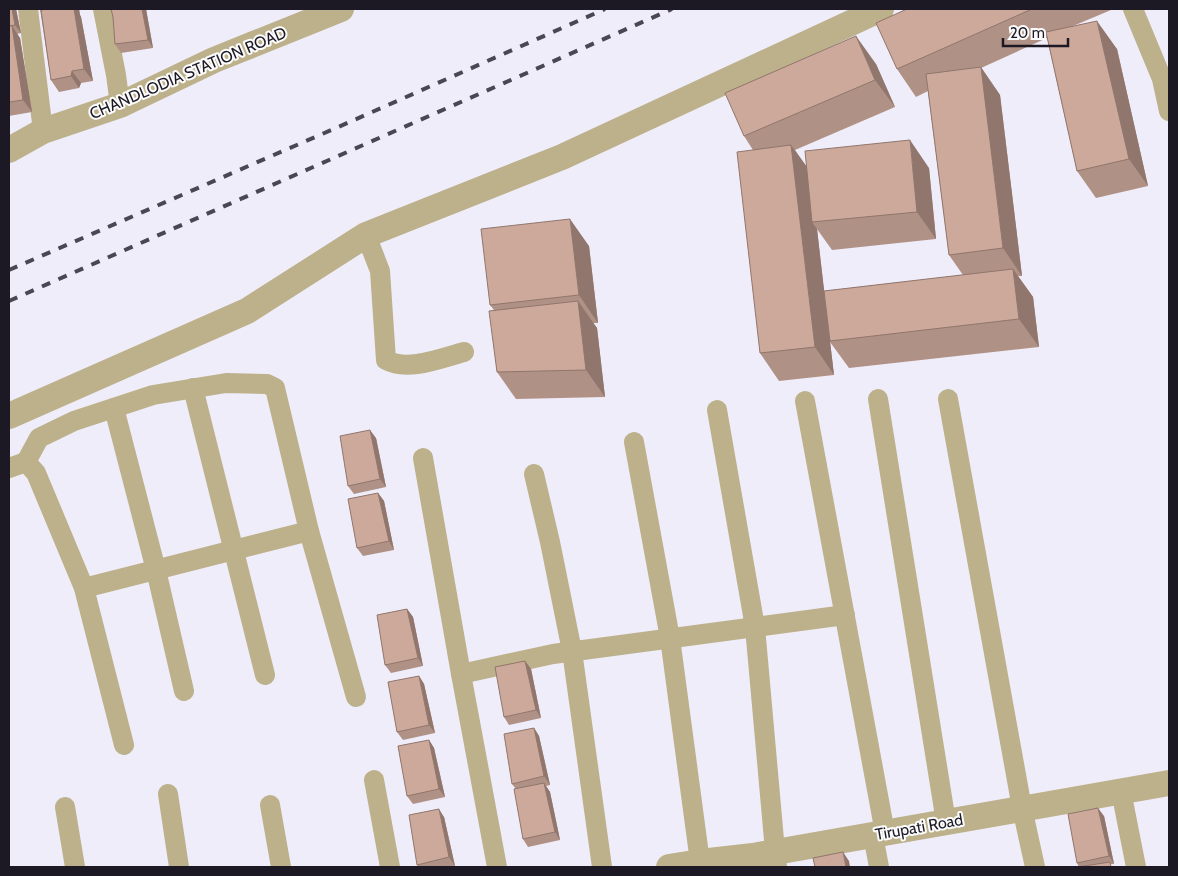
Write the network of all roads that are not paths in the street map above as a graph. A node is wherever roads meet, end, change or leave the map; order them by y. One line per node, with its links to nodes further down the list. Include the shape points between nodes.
1 (28, 9): 8 (street)
2 (103, 9): 6 (street)
3 (340, 9): 6 (street, CHANDLODIA STATION ROAD, via 214,60)
4 (881, 9): 10 (street, via 562,157)
5 (1133, 9): 7 (street, via 1162,79)
6 (120, 105): 8 (street, CHANDLODIA STATION ROAD)
7 (1169, 111)
8 (43, 131): 9 (street, CHANDLODIA STATION ROAD)
9 (9, 150)
10 (366, 235): 11 (street, via 380,271 386,360 392,364 416,365); 18 (street, via 247,311)
11 (464, 352)
12 (193, 388): 16 (street, via 153,395); 23 (street, via 226,383 267,384 275,388); 24 (street)
13 (878, 398): 43 (street)
14 (948, 399): 42 (street)
15 (805, 401): 27 (street)
16 (114, 408): 21 (street, via 39,438); 25 (street)
17 (717, 410): 28 (street)
18 (9, 416)
19 (634, 442): 29 (street)
20 (423, 458): 31 (street)
21 (17, 465): 26 (street, via 36,473)
22 (534, 474): 30 (street)
23 (309, 531): 24 (street); 34 (street)
24 (234, 550): 25 (street); 32 (street)
25 (156, 570): 26 (street); 33 (street)
26 (84, 588): 35 (street)
27 (845, 615): 28 (street); 44 (street)
28 (755, 626): 29 (street); 45 (street)
29 (670, 638): 30 (street); 46 (street)
30 (572, 651): 31 (street); 52 (street)
31 (461, 674): 51 (street)
32 (265, 675)
33 (184, 691)
34 (356, 697)
35 (124, 745)
36 (374, 780): 50 (street)
37 (1169, 783): 38 (street, Tirupati Road)
38 (1121, 791): 42 (street, Tirupati Road); 56 (street)
39 (168, 794): 48 (street)
40 (270, 805): 49 (street)
41 (65, 807): 47 (street)
42 (1022, 808): 43 (street, Tirupati Road); 55 (street)
43 (946, 822): 44 (street, Tirupati Road)
44 (879, 834): 45 (street, Tirupati Road); 54 (street)
45 (776, 859): 46 (street, Tirupati Road, via 753,856)
46 (700, 862): 53 (street, Tirupati Road)
47 (75, 867)
48 (178, 867)
49 (281, 867)
50 (390, 867)
51 (497, 867)
52 (602, 867)
53 (669, 867)
54 (879, 867)
55 (1035, 867)
56 (1136, 867)

